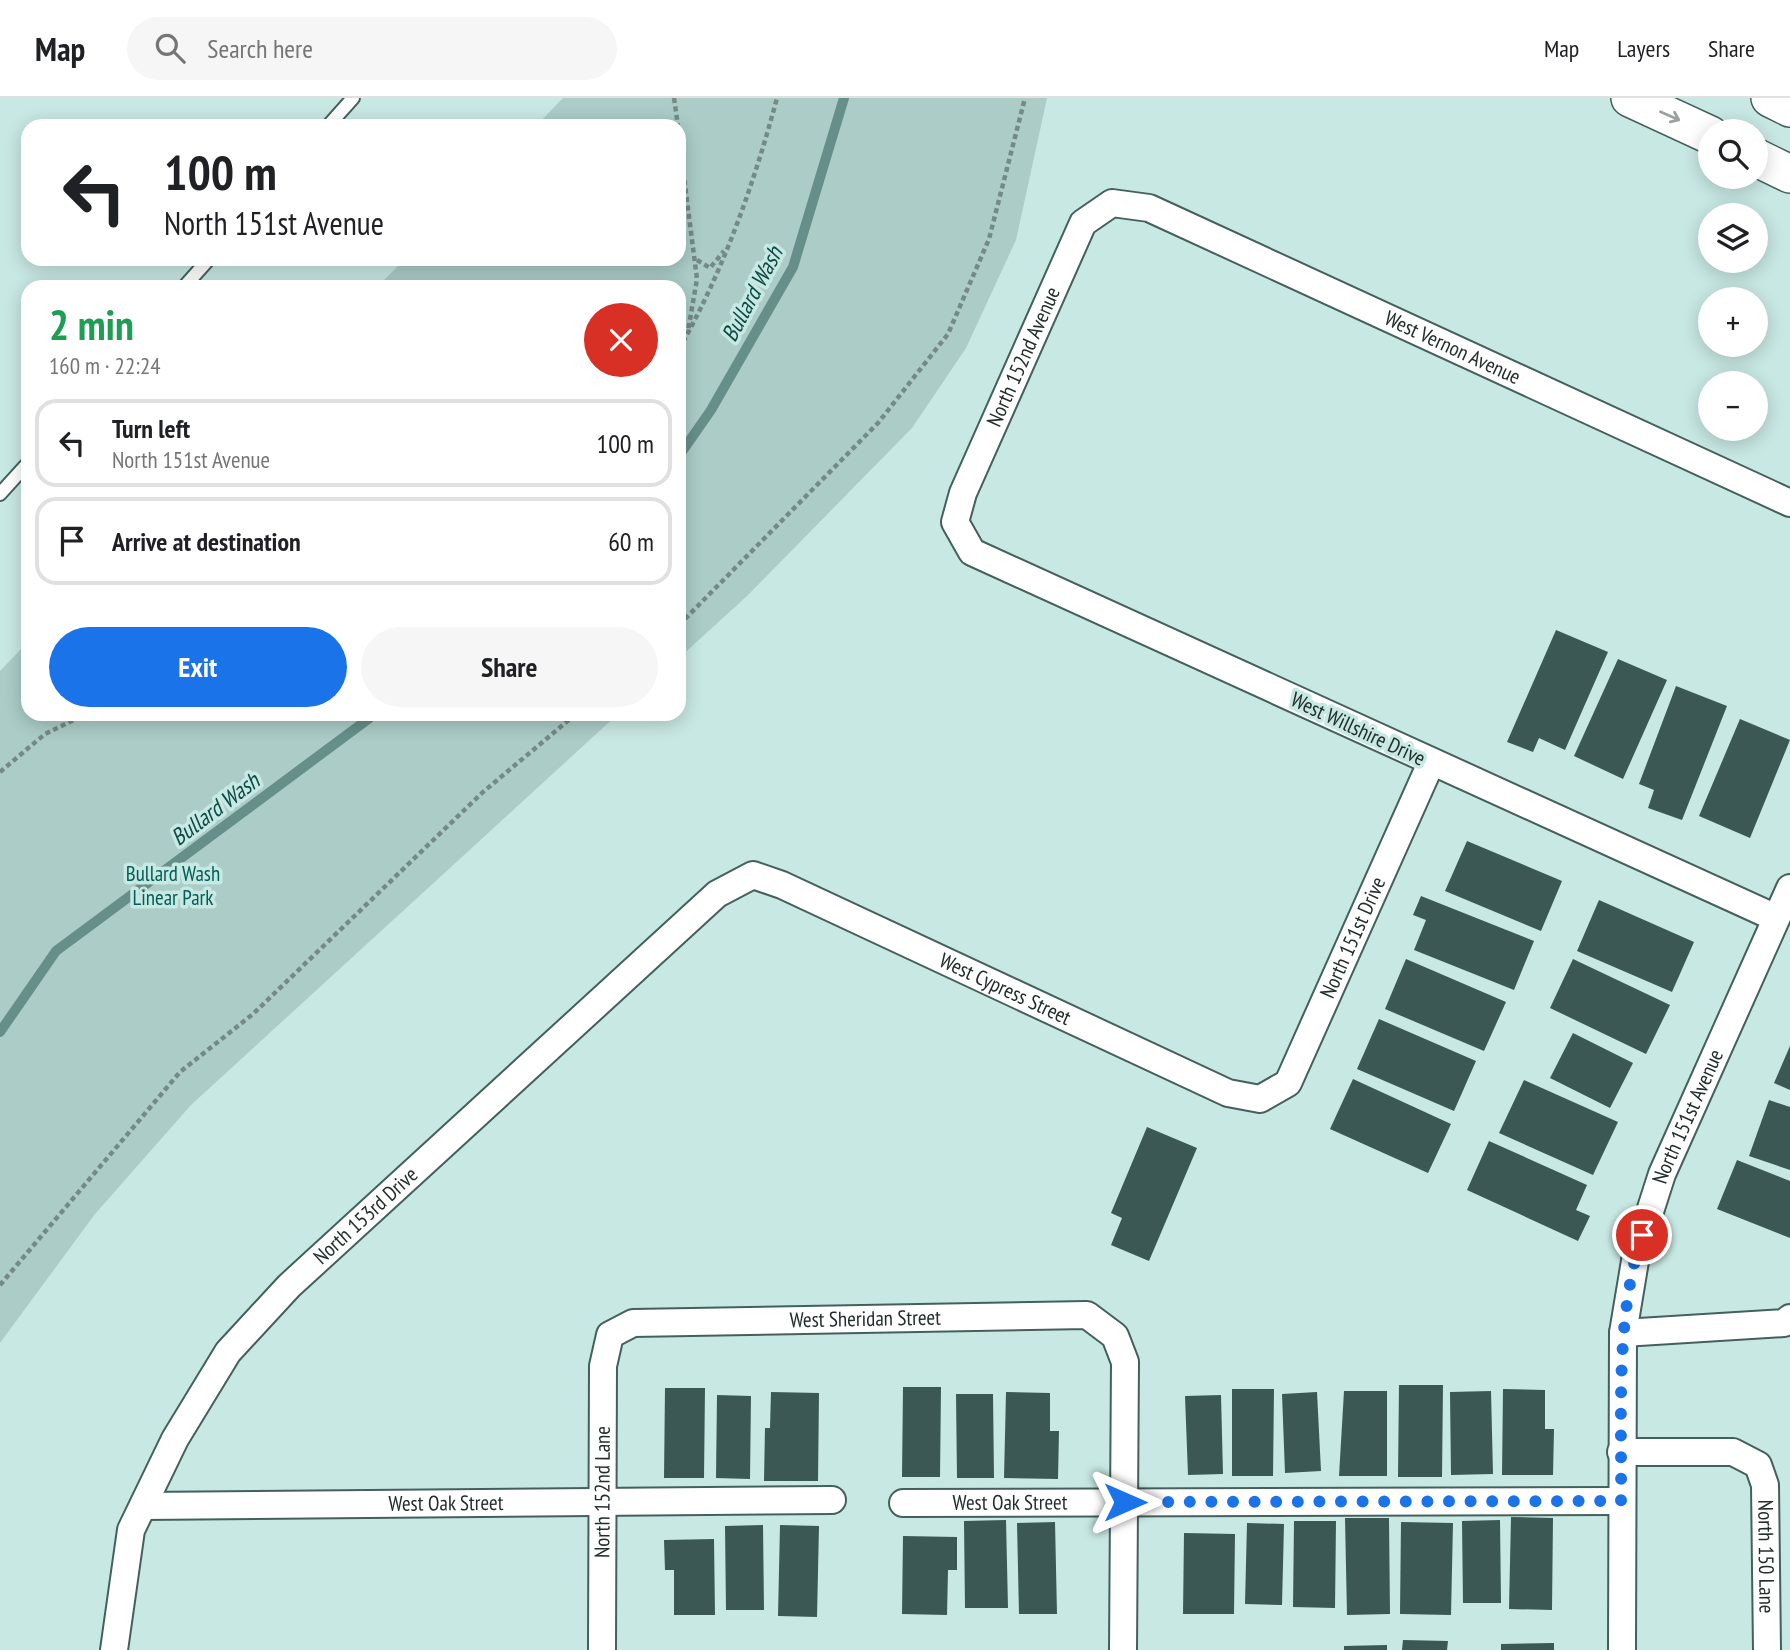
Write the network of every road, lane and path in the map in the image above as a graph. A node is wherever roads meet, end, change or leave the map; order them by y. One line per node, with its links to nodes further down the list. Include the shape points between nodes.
1 (353, 98): 8 (lane)
2 (674, 98): 9 (path)
3 (777, 98): 15 (path)
4 (1025, 98): 24 (path, via 989,239 947,334 878,423)
5 (1630, 98): 10 (main road, one-way to 10)
6 (1770, 98): 7 (main road)
7 (1790, 108)
8 (334, 119)
9 (677, 119)
10 (1698, 129)
11 (1768, 163): 12 (main road)
12 (1790, 174)
13 (686, 188): 16 (path)
14 (1112, 203): 22 (street, West Vernon Avenue, via 1149,208); 23 (street, North 152nd Avenue, via 1083,223 963,493)
15 (726, 248): 16 (path, via 710,268); 19 (path)
16 (696, 260): 19 (path)
17 (203, 266): 18 (lane)
18 (190, 280)
19 (687, 335)
20 (21, 471): 21 (lane)
21 (0, 494)
22 (1790, 503)
23 (955, 522): 27 (street, West Willshire Drive, via 972,552)
24 (686, 618)
25 (72, 721): 28 (path, via 45,734)
26 (568, 721): 33 (path, via 483,792 253,1014 180,1072)
27 (1431, 762): 31 (street, West Willshire Drive); 32 (street, North 151st Drive, via 1288,1083)
28 (0, 772)
29 (753, 875): 32 (street, West Cypress Street, via 1228,1093); 43 (street, North 153rd Drive, via 716,894 289,1286 228,1352 174,1439)
30 (1790, 888): 31 (street, North 151st Avenue)
31 (1776, 918): 35 (street, North 151st Avenue, via 1662,1174 1636,1255)
32 (1260, 1099)
33 (0, 1285)
34 (1788, 1323): 35 (street)
35 (1623, 1333): 37 (street, North 151st Avenue)
36 (610, 1335): 40 (street, North 152nd Lane, via 603,1366); 41 (street, West Sheridan Street, via 633,1323 1087,1315 1115,1336 1125,1362)
37 (1621, 1452): 39 (street, North 151st Avenue); 48 (street, North 150 Lane, via 1733,1452 1758,1465 1765,1485)
38 (832, 1500): 40 (street, West Oak Street)
39 (1621, 1501): 41 (street, West Oak Street); 47 (street, North 151st Avenue)
40 (602, 1502): 43 (street, West Oak Street); 45 (street, North 152nd Lane)
41 (1125, 1502): 42 (street, West Oak Street); 46 (street)
42 (903, 1503)
43 (143, 1506): 44 (street, North 153rd Drive, via 131,1531)
44 (114, 1650)
45 (602, 1650)
46 (1123, 1650)
47 (1622, 1650)
48 (1767, 1650)

